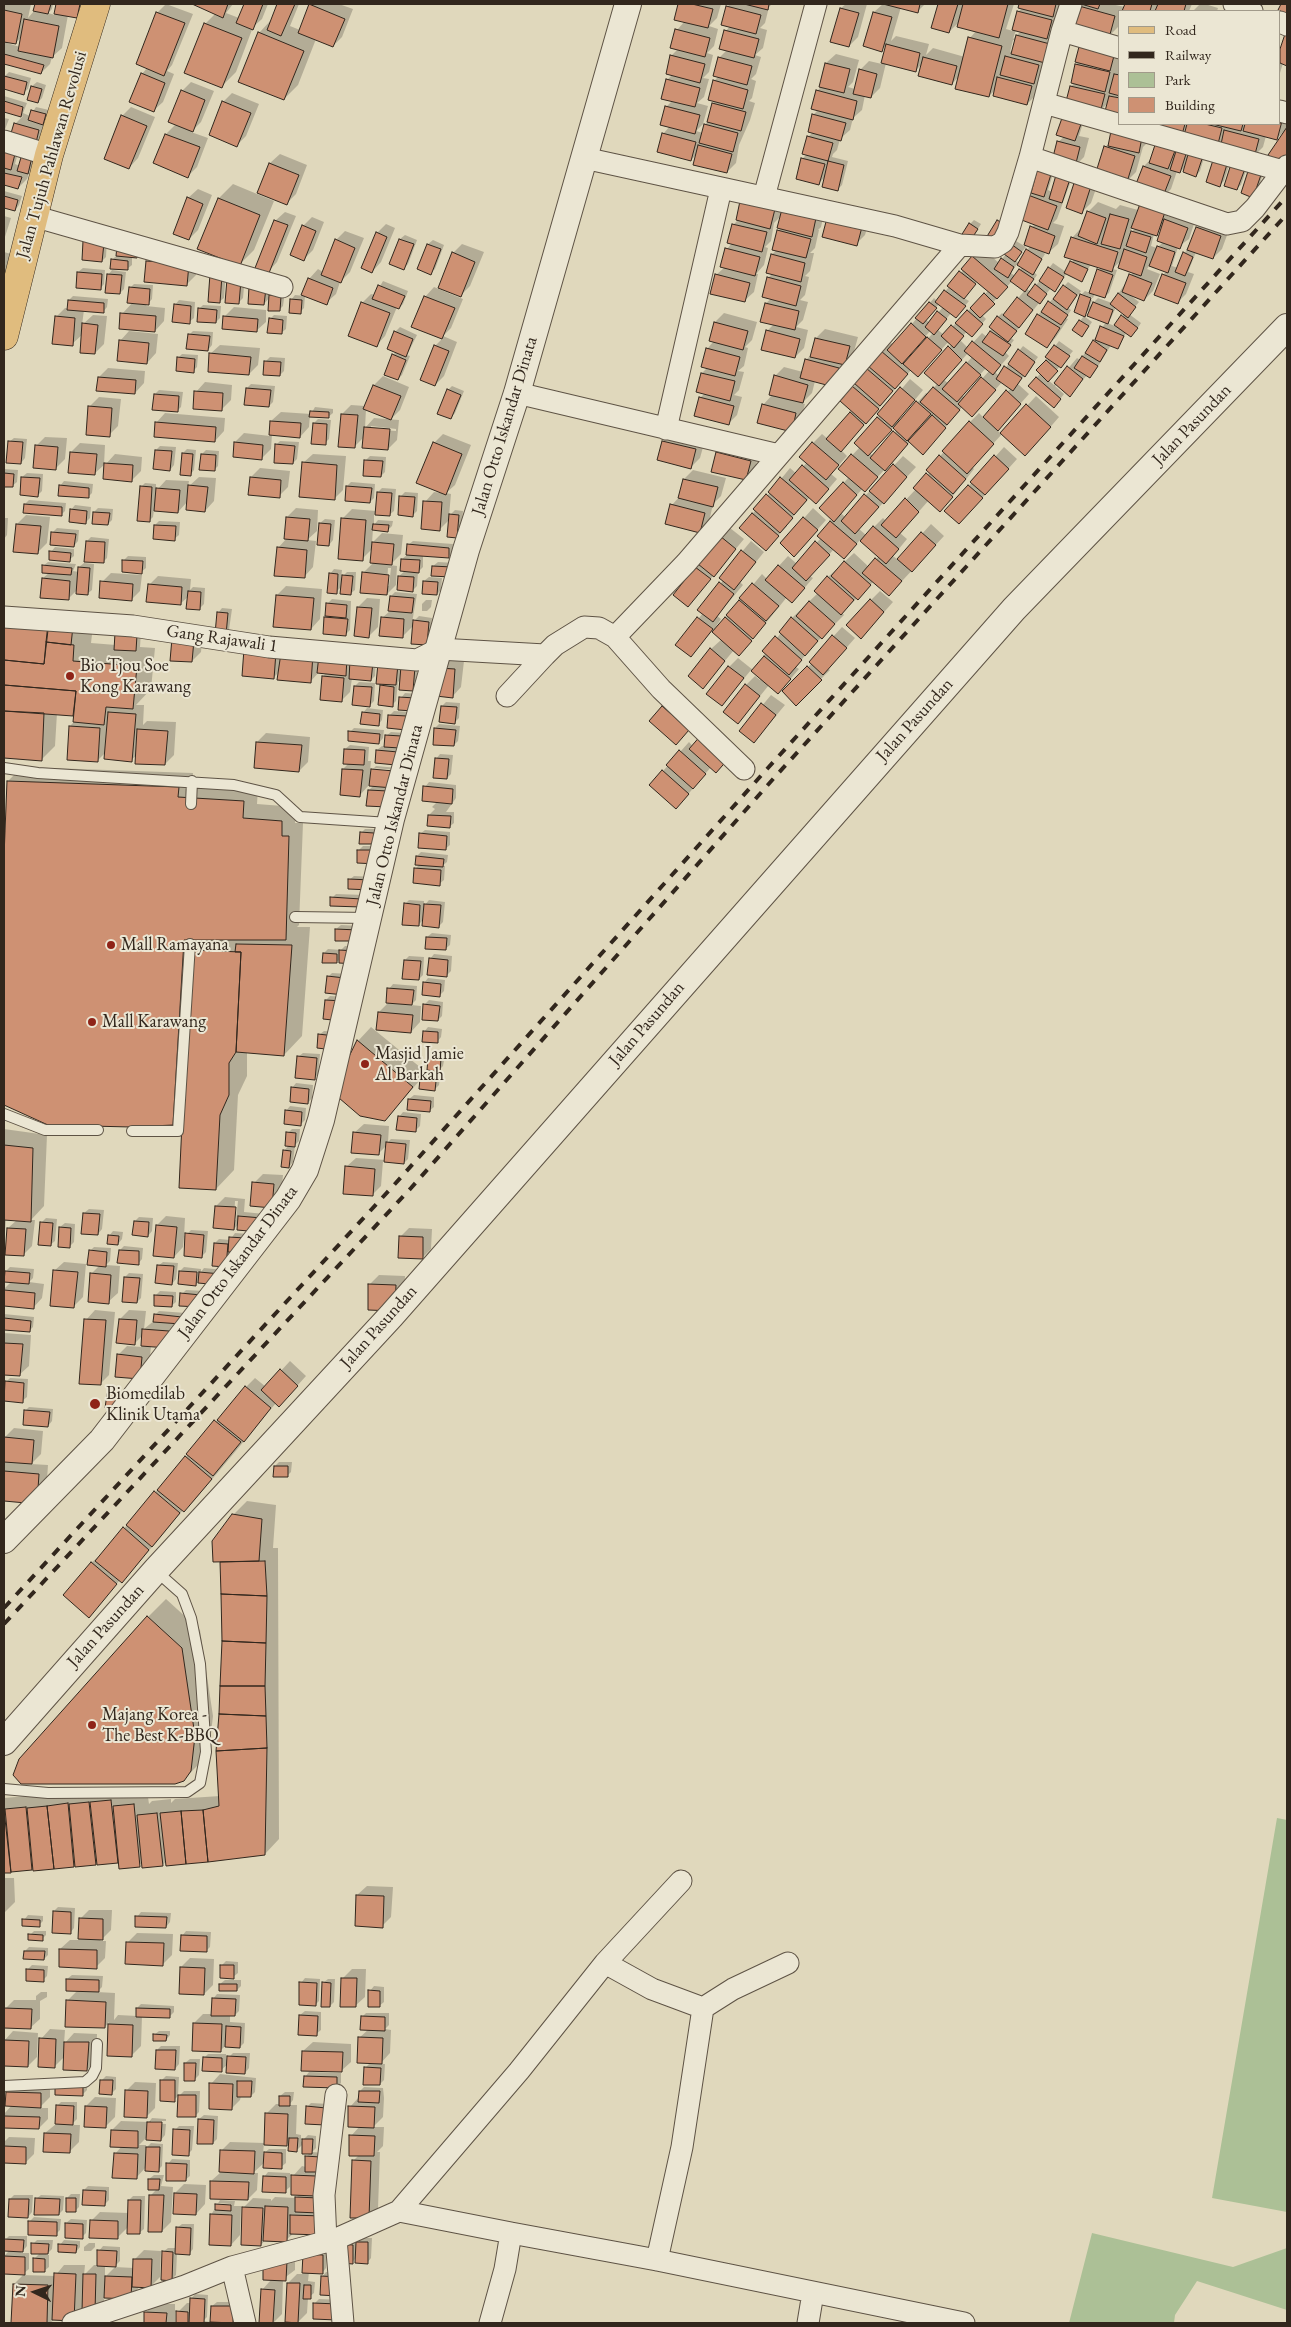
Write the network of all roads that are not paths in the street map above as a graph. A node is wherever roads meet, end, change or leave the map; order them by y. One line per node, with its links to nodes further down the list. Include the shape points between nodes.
1 (96, 4): 13 (main road, Jalan Tujuh Pahlawan Revolusi)
2 (628, 4): 15 (street, Jalan Otto Iskandar Dinata)
3 (816, 4): 18 (street)
4 (1071, 4): 7 (street)
5 (1234, 4): 6 (street)
6 (1249, 10)
7 (1062, 31): 8 (street); 9 (street)
8 (1118, 47)
9 (1044, 103): 10 (street); 14 (street)
10 (1118, 123)
11 (1126, 125): 16 (street)
12 (4, 141): 13 (street)
13 (49, 155): 19 (main road, Jalan Tujuh Pahlawan Revolusi)
14 (1030, 157): 16 (street, via 1227,224 1242,221); 20 (street, via 1003,242 995,247)
15 (584, 158): 17 (street); 24 (street, Jalan Otto Iskandar Dinata)
16 (1285, 168)
17 (721, 189): 18 (street); 25 (street)
18 (764, 197): 20 (street, via 895,226)
19 (33, 216): 21 (street); 23 (main road, Jalan Tujuh Pahlawan Revolusi)
20 (960, 245): 26 (street)
21 (282, 287)
22 (1287, 327): 46 (street, Jalan Pasundan, via 1014,609 391,1316)
23 (4, 336)
24 (517, 393): 25 (street); 29 (street, Jalan Otto Iskandar Dinata, via 466,550)
25 (666, 429): 26 (street)
26 (779, 456): 28 (street, via 686,563)
27 (4, 617): 29 (street, Gang Rajawali 1, via 133,626 269,648 417,660)
28 (615, 637): 30 (street, via 599,628 584,627); 33 (street, via 661,689)
29 (439, 650): 30 (street); 36 (street, Jalan Otto Iskandar Dinata)
30 (545, 654): 31 (street)
31 (507, 696)
32 (4, 768): 34 (lane, via 38,773)
33 (744, 769)
34 (192, 781): 35 (lane); 36 (lane, via 276,795 300,817)
35 (191, 804)
36 (390, 823): 38 (street, Jalan Otto Iskandar Dinata)
37 (294, 917): 38 (lane)
38 (369, 918): 45 (street, Jalan Otto Iskandar Dinata, via 320,1120 305,1170 288,1199 102,1440)
39 (190, 944): 43 (lane, via 178,1131)
40 (4, 1114): 42 (lane, via 45,1130)
41 (4, 1120): 44 (lane)
42 (98, 1130)
43 (132, 1131)
44 (41, 1135)
45 (4, 1540)
46 (156, 1570): 47 (street, Jalan Pasundan); 48 (lane, via 182,1594 191,1618 200,1664 206,1752 200,1783 187,1792 48,1793)
47 (7, 1734)
48 (4, 1789)
49 (681, 1881): 50 (street)
50 (605, 1963): 52 (street, via 652,1989); 56 (street, via 519,2071)
51 (788, 1963): 52 (street, via 733,1989)
52 (703, 2008): 59 (street, via 682,2147)
53 (97, 2044): 54 (lane, via 96,2068 85,2082)
54 (4, 2086)
55 (336, 2095): 58 (street, via 324,2195)
56 (399, 2211): 57 (street); 58 (street)
57 (511, 2233): 59 (street); 65 (street)
58 (331, 2240): 60 (street); 64 (street)
59 (657, 2260): 61 (street)
60 (232, 2267): 62 (street); 63 (street)
61 (813, 2293): 66 (street); 67 (street)
62 (73, 2323)
63 (245, 2323)
64 (343, 2323)
65 (490, 2323)
66 (808, 2323)
67 (964, 2323)

